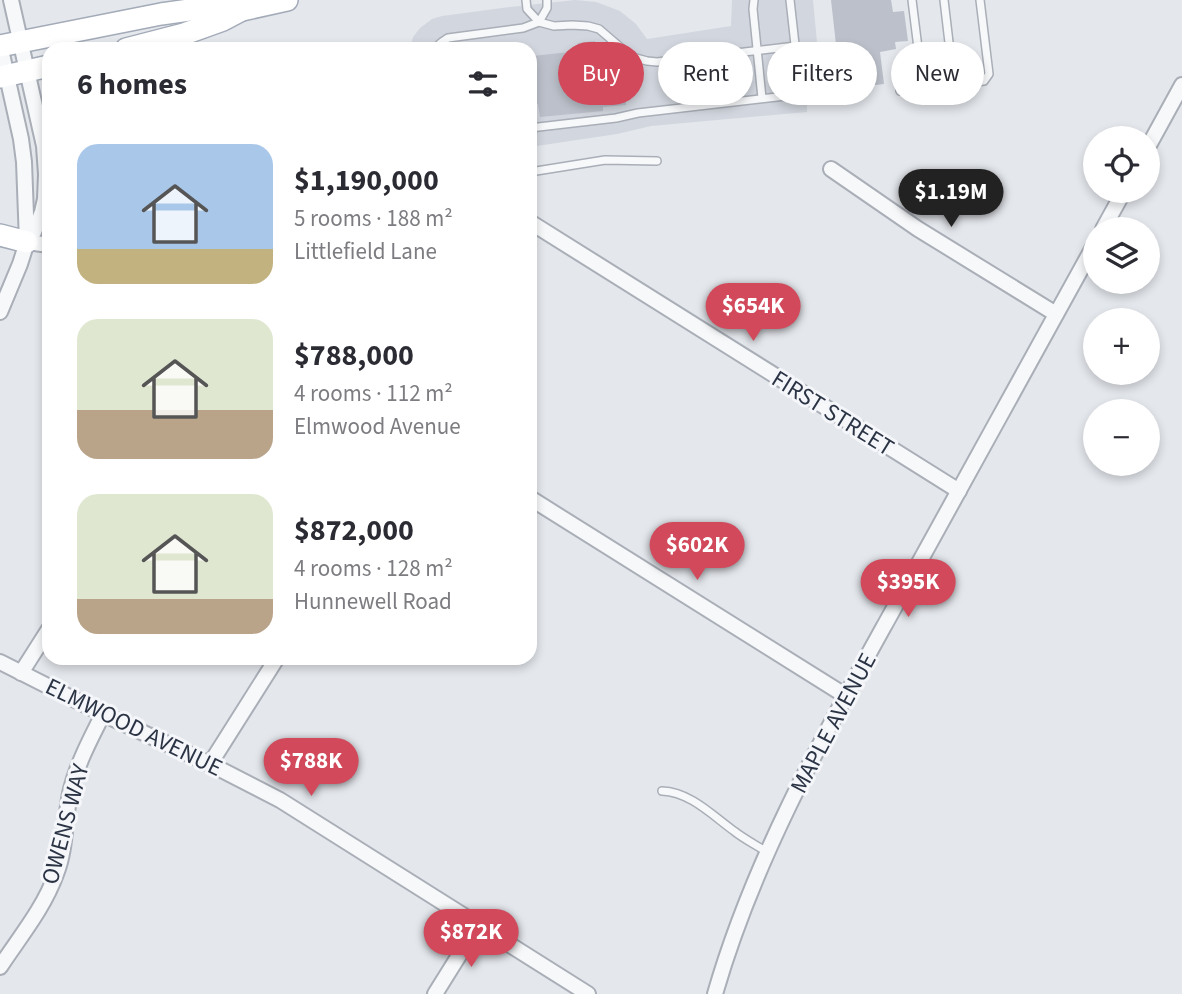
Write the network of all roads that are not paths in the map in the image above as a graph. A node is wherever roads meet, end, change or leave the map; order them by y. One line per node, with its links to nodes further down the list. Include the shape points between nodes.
1 (11, 0): 19 (street)
2 (526, 0): 13 (lane, via 527,9)
3 (547, 0): 13 (lane)
4 (754, 0): 21 (lane)
5 (790, 0): 16 (lane)
6 (912, 0): 17 (lane)
7 (944, 0): 18 (lane)
8 (980, 0): 24 (lane, via 989,74)
9 (276, 1): 11 (main road)
10 (206, 4): 11 (main road); 12 (main road)
11 (242, 6): 14 (main road, via 223,20)
12 (160, 7): 19 (main road)
13 (539, 22): 15 (lane); 21 (lane, via 599,29 627,53 647,61)
14 (153, 42)
15 (442, 42)
16 (795, 42)
17 (917, 42)
18 (949, 42)
19 (5, 45): 23 (street); 23 (street)
20 (767, 48): 21 (lane)
21 (757, 49): 26 (lane)
22 (42, 68): 23 (main road)
23 (12, 74): 30 (street); 37 (street, via 24,162)
24 (984, 81)
25 (1182, 85): 28 (street)
26 (762, 98): 27 (lane); 29 (lane)
27 (767, 98)
28 (1160, 126)
29 (537, 127)
30 (42, 138)
31 (657, 161): 33 (lane, via 605,160)
32 (831, 169): 41 (street)
33 (537, 171)
34 (42, 209): 37 (street)
35 (537, 226): 42 (street, FIRST STREET)
36 (0, 235): 37 (main road)
37 (27, 242): 38 (street); 40 (street)
38 (42, 244)
39 (1083, 265): 41 (street, MAPLE AVENUE)
40 (0, 312)
41 (1056, 314): 42 (street, MAPLE AVENUE)
42 (959, 491): 48 (street, MAPLE AVENUE)
43 (537, 502): 48 (street)
44 (42, 640): 47 (street)
45 (0, 663): 47 (street, ELMWOOD AVENUE)
46 (273, 665): 50 (street)
47 (22, 673): 49 (street, ELMWOOD AVENUE)
48 (846, 696): 52 (street, MAPLE AVENUE)
49 (103, 713): 50 (street, ELMWOOD AVENUE); 54 (street, OWENS WAY, via 74,777 54,880)
50 (210, 764): 53 (street, ELMWOOD AVENUE, via 280,800)
51 (662, 791): 52 (lane, via 685,796)
52 (768, 852): 57 (street, MAPLE AVENUE)
53 (478, 925): 55 (street); 56 (street, ELMWOOD AVENUE)
54 (0, 967)
55 (435, 994)
56 (588, 994)
57 (715, 994)

